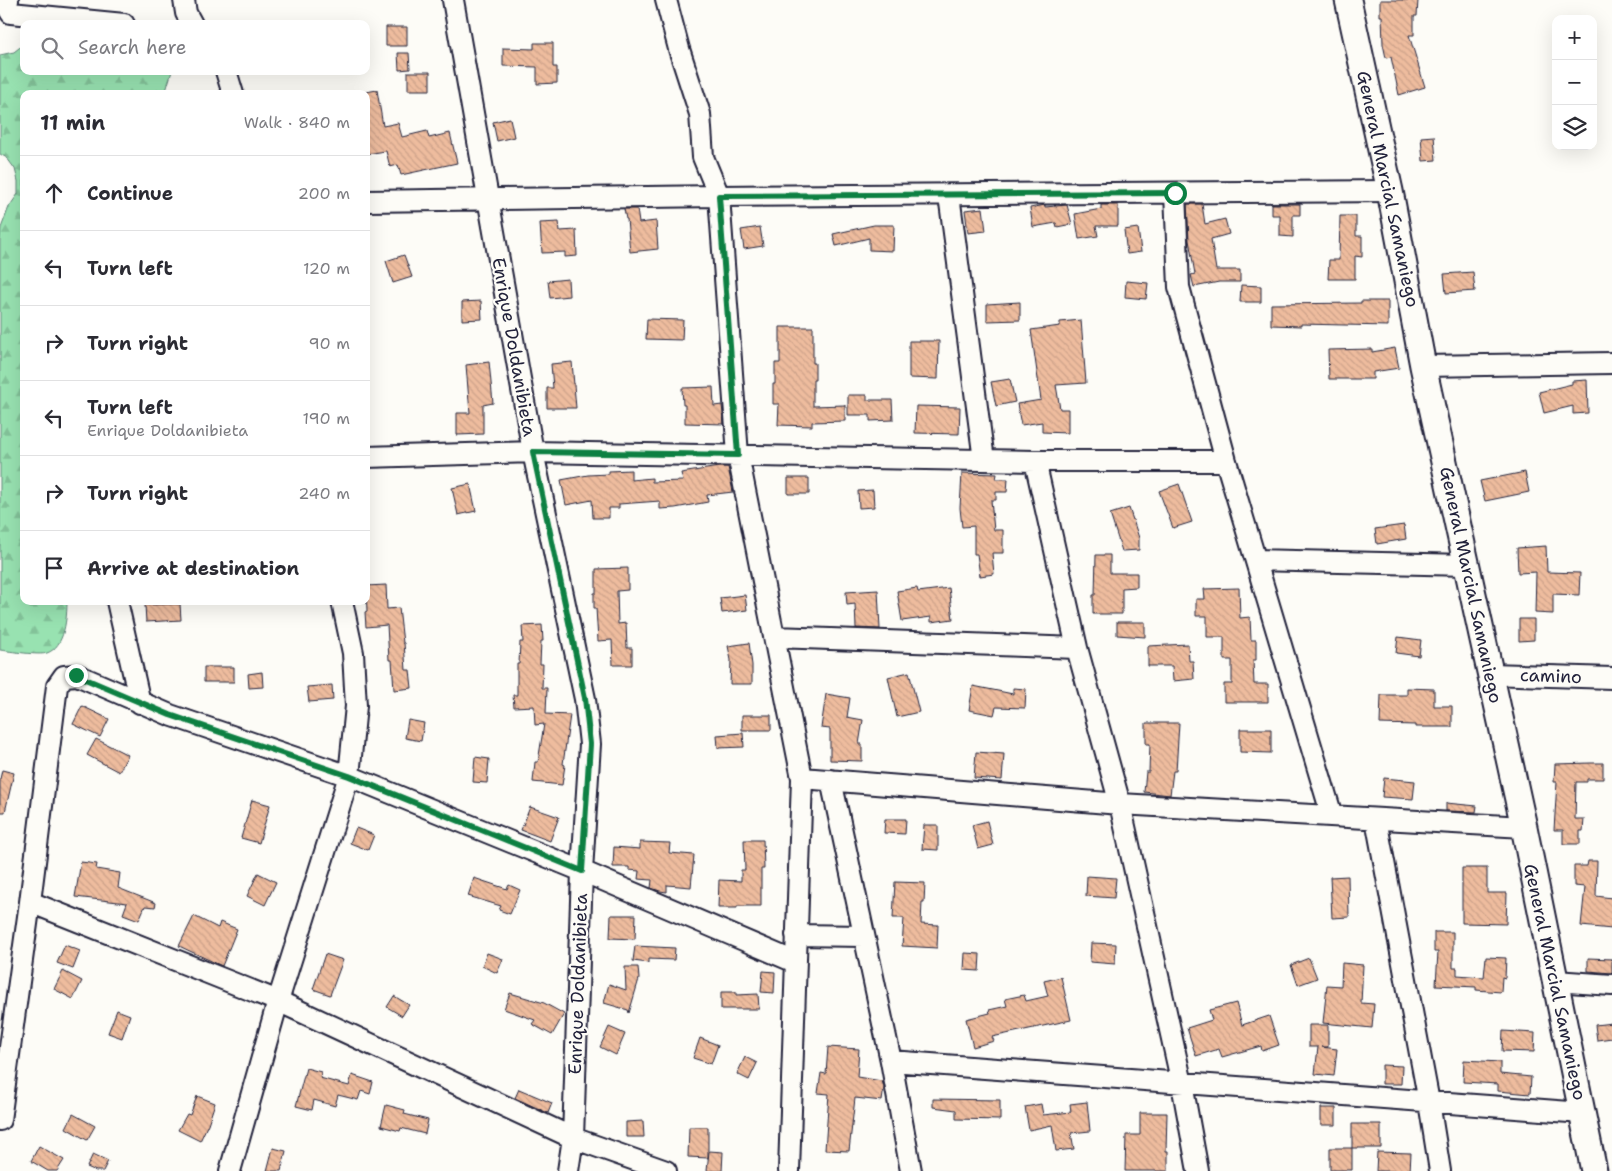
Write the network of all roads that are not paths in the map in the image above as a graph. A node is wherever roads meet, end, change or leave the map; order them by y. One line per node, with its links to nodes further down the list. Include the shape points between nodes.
1 (8, 0): 6 (street, via 11,13)
2 (184, 0): 7 (street)
3 (453, 0): 14 (street, Enrique Doldanibieta)
4 (666, 0): 13 (street, via 700,114 704,157)
5 (1348, 0): 10 (main road, General Marcial Samaniego)
6 (83, 20)
7 (190, 20)
8 (227, 75): 9 (street)
9 (231, 90)
10 (1390, 191): 11 (street); 17 (main road, General Marcial Samaniego)
11 (1175, 193): 12 (street); 23 (street, via 1179,287)
12 (949, 195): 13 (street); 21 (street)
13 (719, 196): 14 (street); 19 (street)
14 (487, 198): 15 (street); 18 (street, Enrique Doldanibieta)
15 (370, 201)
16 (1612, 363): 17 (street)
17 (1424, 366): 25 (main road, General Marcial Samaniego)
18 (533, 452): 19 (street); 20 (street); 40 (street, Enrique Doldanibieta, via 585,698 590,744)
19 (738, 455): 21 (street); 28 (street)
20 (370, 457)
21 (984, 460): 22 (street)
22 (1035, 461): 23 (street); 29 (street)
23 (1226, 461): 24 (street)
24 (1257, 560): 25 (street); 37 (street)
25 (1467, 565): 30 (main road, General Marcial Samaniego)
26 (118, 605): 32 (street)
27 (343, 605): 33 (street, via 353,653 356,706)
28 (775, 637): 29 (street); 34 (street)
29 (1077, 648): 36 (street)
30 (1490, 674): 31 (street, camino); 39 (main road, General Marcial Samaniego)
31 (1612, 678)
32 (140, 703): 33 (street); 41 (street, via 76,675 64,676 56,686)
33 (349, 776): 40 (street); 47 (street)
34 (802, 778): 35 (street); 42 (street)
35 (831, 780): 36 (street); 43 (street)
36 (1120, 804): 37 (street); 49 (street)
37 (1332, 816): 38 (street)
38 (1376, 819): 39 (street); 50 (street)
39 (1524, 827): 45 (main road, General Marcial Samaniego)
40 (582, 871): 44 (street); 53 (street, Enrique Doldanibieta)
41 (30, 902): 47 (street); 52 (street)
42 (796, 935): 43 (street); 44 (street)
43 (864, 936): 48 (street)
44 (794, 962): 57 (street)
45 (1554, 981): 46 (street); 51 (main road, General Marcial Samaniego)
46 (1612, 985)
47 (278, 1001): 53 (street); 54 (street)
48 (891, 1061): 49 (street); 58 (street)
49 (1182, 1084): 50 (street); 59 (street)
50 (1429, 1102): 51 (street); 60 (street)
51 (1583, 1113): 61 (main road, General Marcial Samaniego)
52 (0, 1120)
53 (573, 1138): 55 (street, Enrique Doldanibieta); 56 (street)
54 (230, 1171)
55 (568, 1171)
56 (666, 1171)
57 (789, 1171)
58 (911, 1171)
59 (1198, 1171)
60 (1440, 1171)
61 (1594, 1171)

